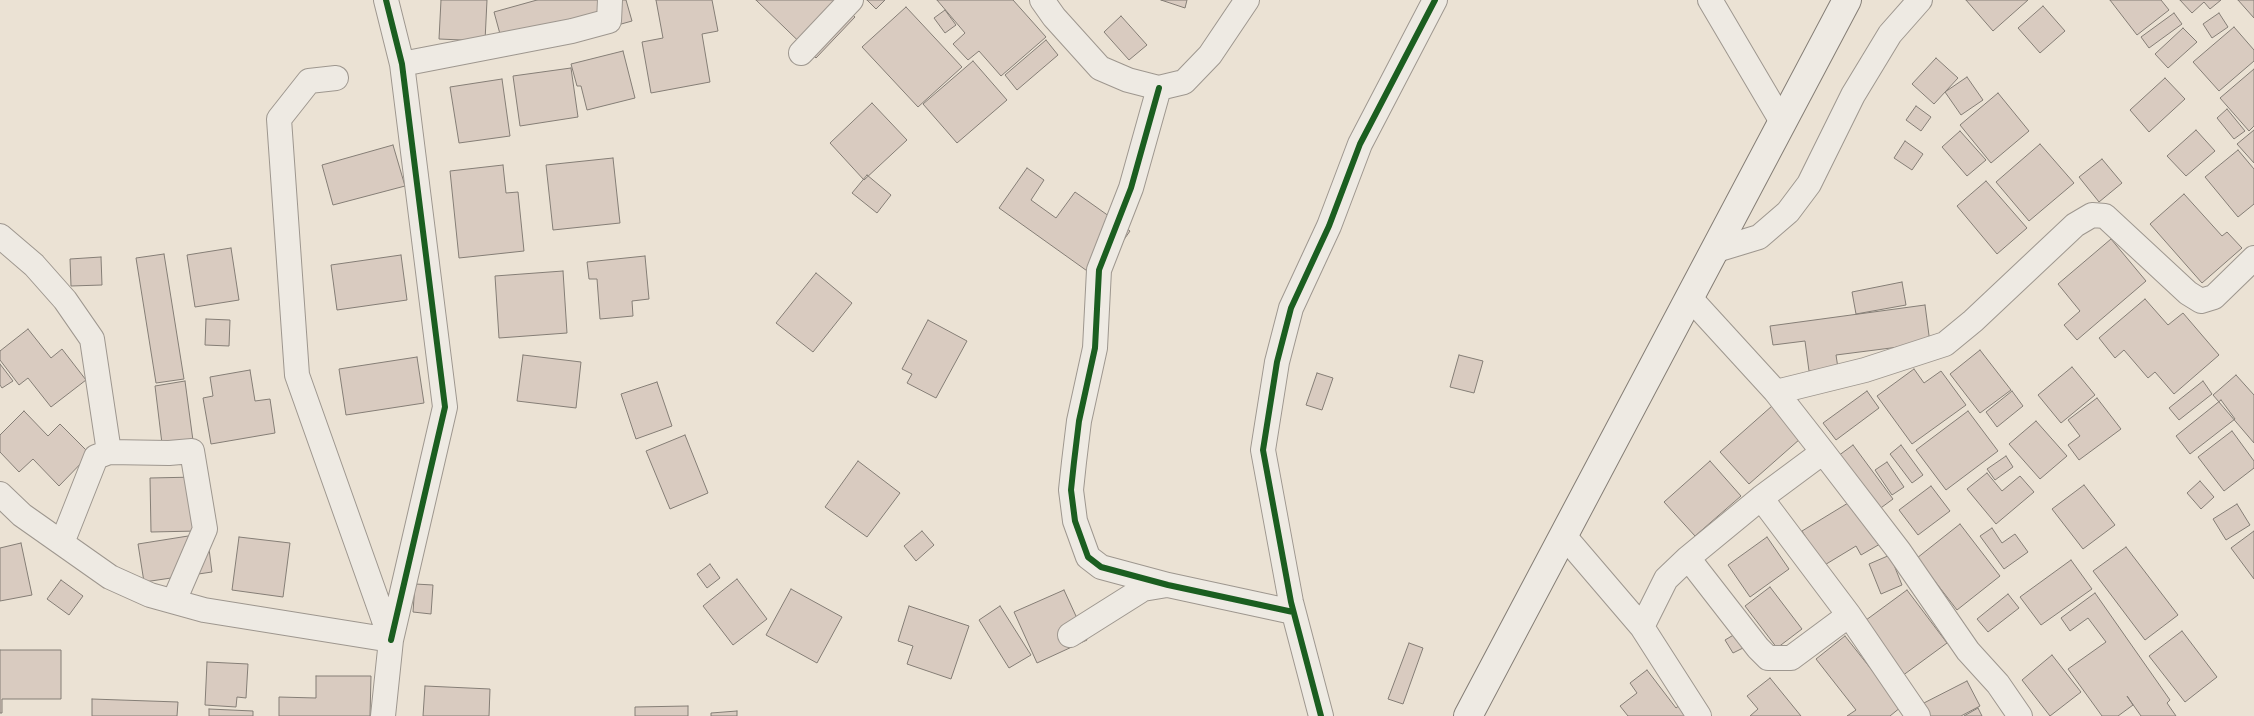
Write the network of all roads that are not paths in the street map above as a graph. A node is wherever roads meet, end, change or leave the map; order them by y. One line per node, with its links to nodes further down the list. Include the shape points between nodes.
1 (386, 0): 11 (street)
2 (610, 0): 11 (street, via 609,21)
3 (851, 0): 10 (street)
4 (1042, 0): 13 (street, via 1100,68)
5 (1247, 0): 13 (street, via 1210,55 1184,82)
6 (1435, 0): 29 (street, via 1360,144 1329,226 1291,308 1277,362 1264,450)
7 (1847, 0): 14 (main road)
8 (1920, 0): 16 (street, via 1890,34 1853,95 1809,184 1788,212 1759,237)
9 (1711, 1): 14 (street)
10 (801, 53)
11 (402, 64): 33 (street, via 445,407)
12 (336, 78): 33 (street, via 309,81 279,119 296,375)
13 (1159, 88): 27 (street, via 1131,188 1099,270 1094,348 1079,421 1071,490 1075,521 1088,557 1101,567)
14 (1782, 122): 16 (main road)
15 (0, 236): 20 (street, via 34,265 65,300 92,339)
16 (1713, 251): 18 (main road)
17 (2254, 258): 19 (street, via 2214,297 2201,301 2188,293 2108,214 2092,215 2074,225 1945,344 1865,370)
18 (1690, 298): 19 (street); 24 (main road)
19 (1776, 392): 21 (street)
20 (109, 452): 25 (street, via 96,457); 28 (street, via 192,451 205,529)
21 (1823, 452): 23 (street); 39 (street, via 1900,551 1968,651 1998,684)
22 (0, 494): 25 (street, via 22,515)
23 (1761, 498): 26 (street); 30 (street)
24 (1564, 537): 31 (street); 36 (main road)
25 (62, 543): 28 (street, via 110,577 150,595)
26 (1688, 558): 30 (street, via 1768,658 1791,658); 31 (street, via 1666,579)
27 (1168, 585): 29 (street); 32 (street, via 1143,589)
28 (174, 601): 33 (street, via 204,610)
29 (1293, 612): 35 (street)
30 (1849, 616): 38 (street)
31 (1642, 627): 37 (street)
32 (1070, 635)
33 (391, 640): 34 (street)
34 (383, 716)
35 (1320, 716)
36 (1468, 716)
37 (1699, 716)
38 (1918, 716)
39 (2020, 716)

